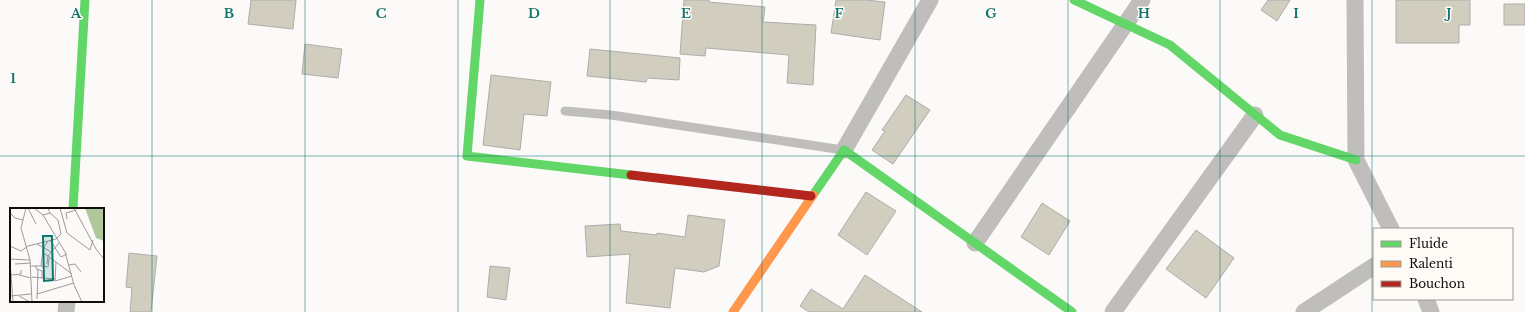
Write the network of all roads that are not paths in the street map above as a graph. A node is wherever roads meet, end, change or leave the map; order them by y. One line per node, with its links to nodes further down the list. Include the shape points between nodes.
1 (85, 0): 13 (street)
2 (480, 0): 12 (street, via 467,156)
3 (930, 0): 10 (street)
4 (1074, 0): 7 (street)
5 (1142, 0): 7 (street)
6 (1355, 0): 11 (street)
7 (1126, 24): 9 (street, via 1170,45); 15 (street)
8 (565, 111): 10 (lane, via 611,115)
9 (1255, 115): 11 (street, via 1280,135); 22 (street)
10 (844, 150): 12 (street); 15 (street)
11 (1356, 160): 14 (street)
12 (812, 196): 20 (street)
13 (73, 208)
14 (1390, 228)
15 (975, 244): 21 (street)
16 (1373, 267): 23 (street)
17 (1426, 300): 24 (street)
18 (67, 302): 19 (street)
19 (66, 312)
20 (733, 312)
21 (1072, 312)
22 (1113, 312)
23 (1304, 312)
24 (1431, 312)

